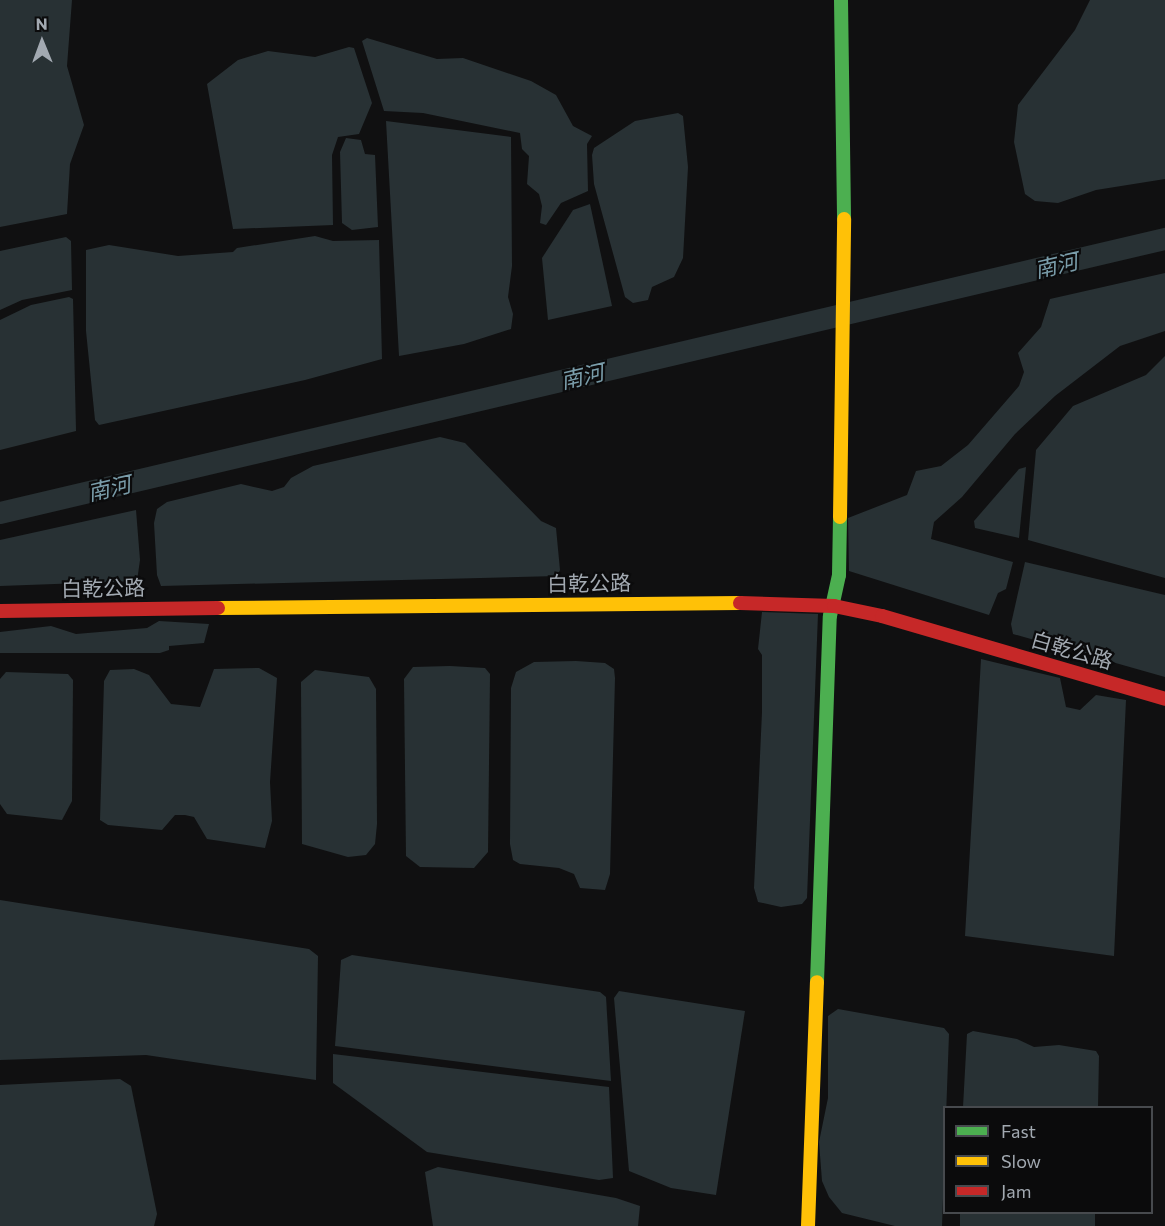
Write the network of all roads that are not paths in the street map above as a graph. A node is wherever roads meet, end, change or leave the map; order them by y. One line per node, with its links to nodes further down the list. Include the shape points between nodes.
1 (841, 0): 2 (street, via 845,324 839,575)
2 (834, 606): 3 (street, 白乾公路, via 703,602); 4 (street, 白乾公路, via 882,616); 5 (street, via 830,616)
3 (0, 611)
4 (1165, 699)
5 (808, 1226)

